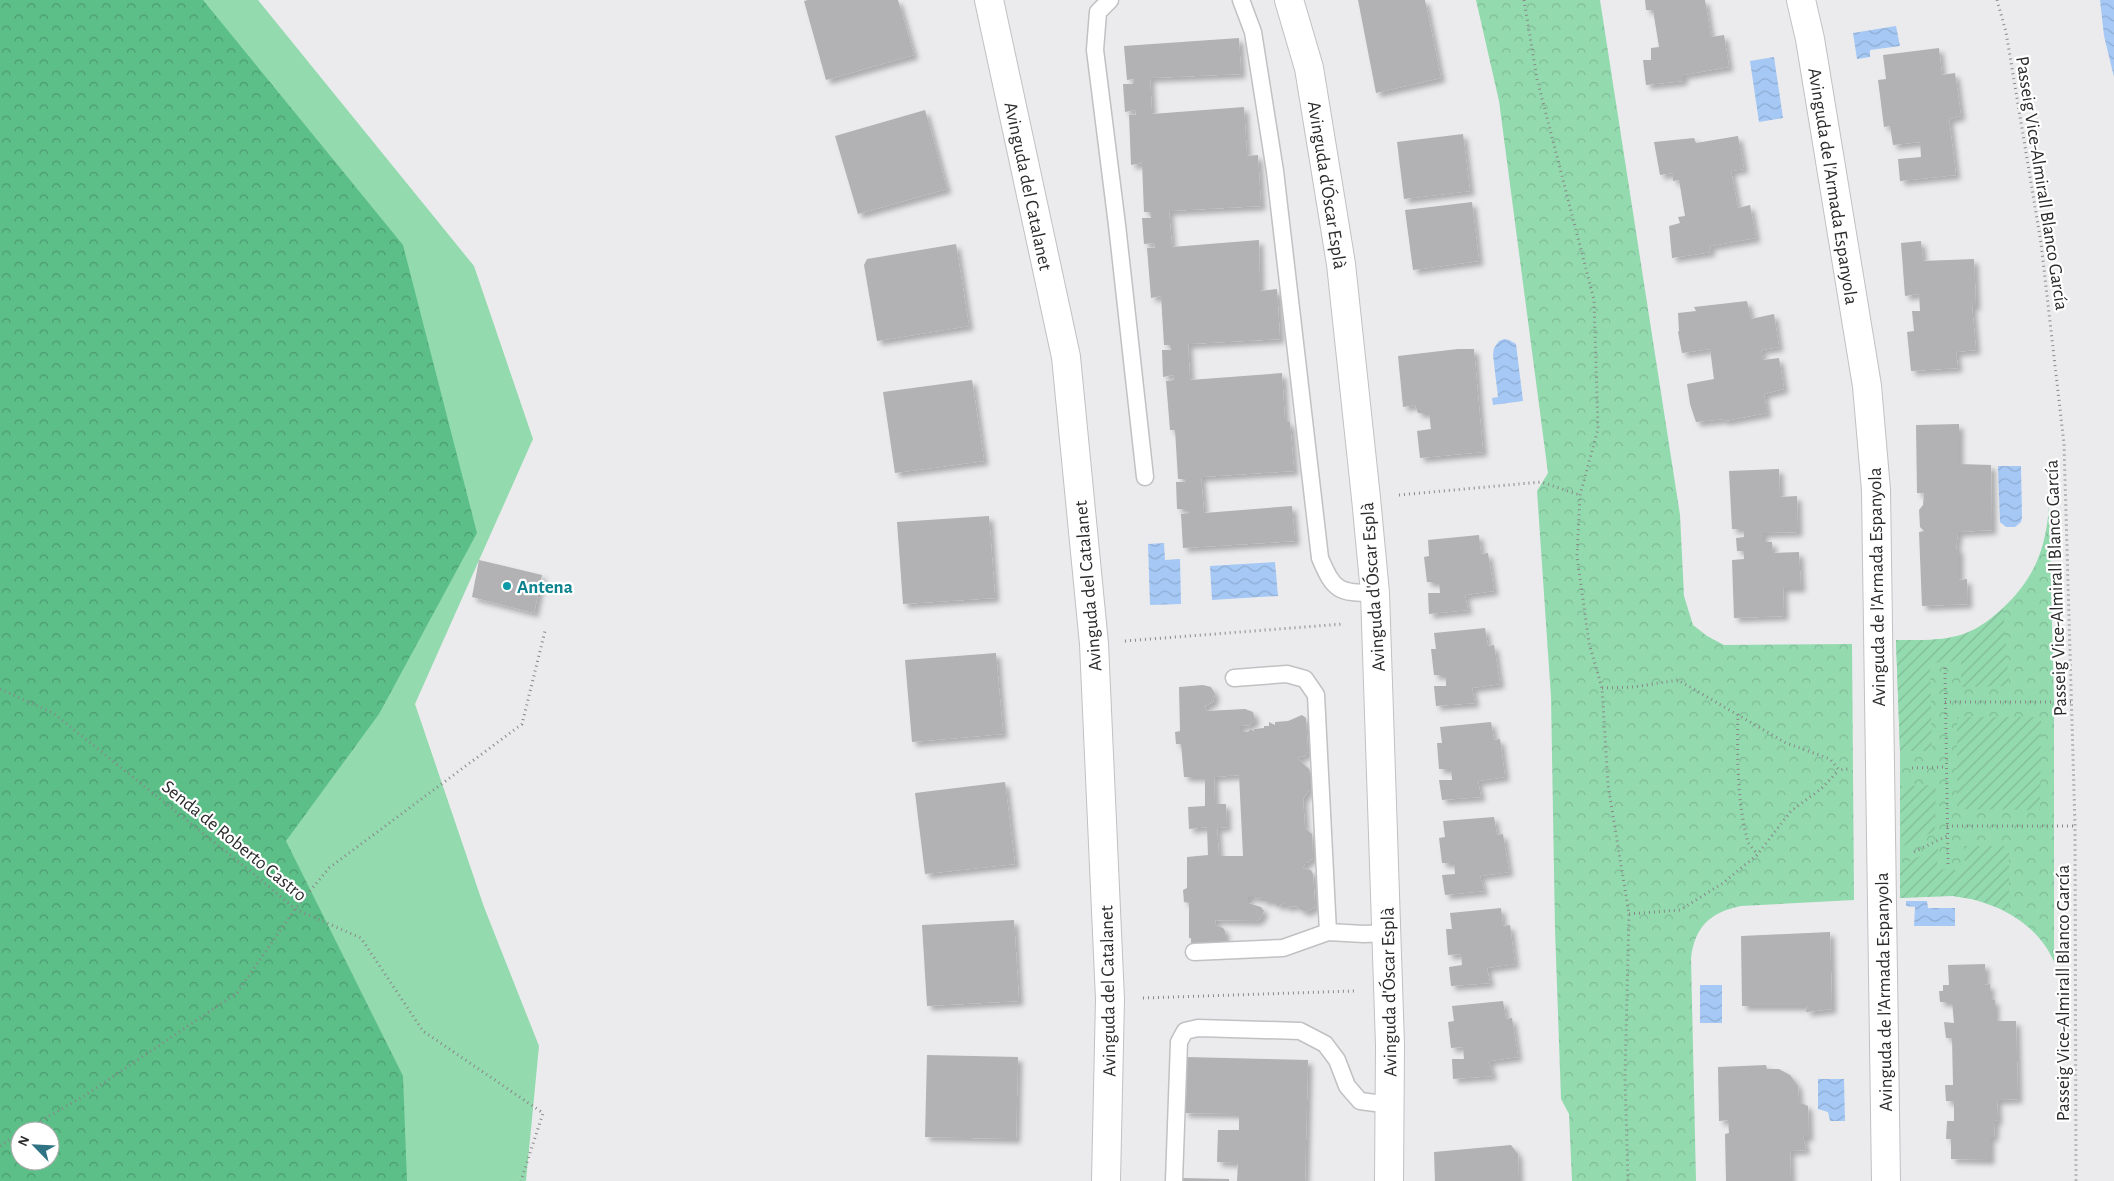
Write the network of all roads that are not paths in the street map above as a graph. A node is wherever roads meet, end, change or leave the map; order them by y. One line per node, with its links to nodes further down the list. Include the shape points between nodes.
1 (989, 0): 13 (street, Avinguda del Catalanet, via 1066,357 1094,644 1110,999)
2 (1110, 0): 6 (lane, via 1098,12 1095,50)
3 (1241, 0): 7 (lane, via 1253,32 1275,171 1320,558 1330,582 1341,590)
4 (1289, 0): 7 (street, Avinguda d'Óscar Esplà, via 1309,68 1341,264)
5 (1800, 0): 16 (street, Avinguda de l'Armada Espanyola, via 1810,39 1867,386 1876,490)
6 (1145, 476)
7 (1375, 592): 10 (street, Avinguda d'Óscar Esplà)
8 (1234, 678): 9 (lane, via 1287,674 1305,679 1316,695)
9 (1328, 932): 10 (lane); 11 (lane, via 1283,948)
10 (1388, 933): 12 (street, Avinguda d'Óscar Esplà)
11 (1194, 952)
12 (1390, 1105): 14 (lane, via 1360,1101 1347,1086 1337,1060 1325,1044 1300,1031 1198,1028 1185,1031 1179,1042); 15 (street, Avinguda d'Óscar Esplà)
13 (1106, 1181)
14 (1174, 1181)
15 (1389, 1181)
16 (1886, 1181)

